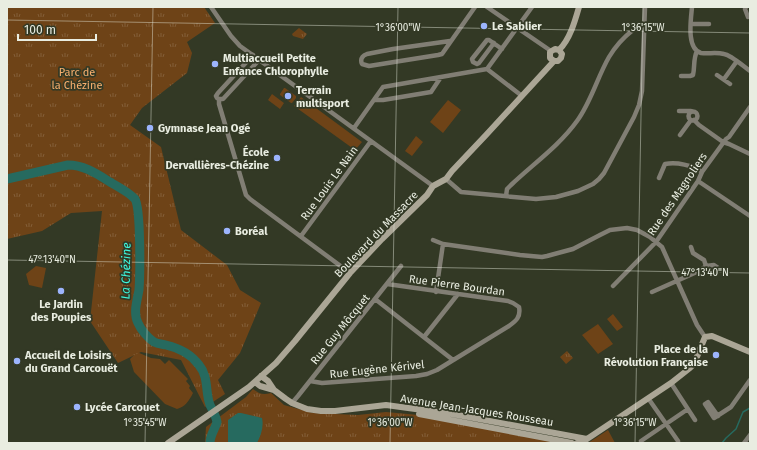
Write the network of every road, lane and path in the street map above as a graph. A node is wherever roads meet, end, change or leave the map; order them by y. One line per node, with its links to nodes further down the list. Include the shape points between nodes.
1 (211, 7): 20 (street, Rue Louis Le Nain, via 235,41)
2 (475, 7): 14 (street)
3 (487, 7): 12 (street)
4 (532, 7): 12 (street)
5 (579, 7): 17 (street, via 571,31)
6 (645, 7): 13 (street)
7 (692, 7): 10 (street)
8 (746, 7): 9 (street)
9 (748, 17)
10 (691, 24): 11 (street); 19 (street, via 692,46)
11 (709, 24)
12 (517, 27): 16 (street); 18 (street)
13 (644, 27): 48 (street, via 633,30 614,50 578,120 560,142 507,189); 48 (street, via 642,91 639,105 604,173 586,188 556,197 536,199)
14 (450, 41): 14 (street, via 367,54 361,62 369,66 438,55 442,54)
15 (494, 43): 15 (street, via 486,40 472,59 473,62 480,63); 16 (street)
16 (502, 49): 24 (street)
17 (559, 50): 18 (street); 22 (street, via 561,58)
18 (551, 51): 22 (street, via 549,56)
19 (697, 51): 23 (street, via 724,54); 27 (street, via 693,75)
20 (253, 55): 21 (street, Rue Louis Le Nain); 32 (street, via 218,93 216,97)
21 (259, 60): 32 (street, via 223,99); 38 (street, Rue Louis Le Nain)
22 (554, 61): 31 (street, Boulevard du Massacre)
23 (737, 61): 25 (street); 29 (street)
24 (487, 69): 28 (street); 31 (street)
25 (750, 71)
26 (717, 75): 29 (street)
27 (681, 76)
28 (441, 77): 33 (street, via 383,87); 33 (street, via 431,92)
29 (724, 79): 30 (street)
30 (730, 84)
31 (522, 96): 45 (street, Boulevard du Massacre)
32 (219, 99): 50 (street, via 246,195)
33 (374, 100): 38 (street)
34 (750, 107): 41 (street, Rue des Magnoliers)
35 (679, 111): 36 (street)
36 (691, 112): 37 (street, via 688,116); 37 (street, via 697,115 697,118)
37 (692, 120): 39 (street); 41 (street)
38 (354, 128): 40 (street, Rue Louis Le Nain)
39 (680, 135)
40 (370, 141): 47 (street); 50 (street, Rue Louis Le Nain)
41 (723, 142): 42 (street); 43 (street, Rue des Magnoliers)
42 (750, 154)
43 (702, 172): 44 (street, via 673,163 665,164); 46 (street, Rue des Magnoliers)
44 (659, 178)
45 (446, 179): 47 (street, Boulevard du Massacre); 48 (street, via 461,192)
46 (698, 181): 49 (street); 52 (street, Rue des Magnoliers)
47 (433, 186): 57 (street, Boulevard du Massacre, via 428,195)
48 (506, 196)
49 (750, 216)
50 (301, 236): 57 (street)
51 (434, 240): 53 (street)
52 (656, 242): 53 (street, via 636,230 627,228 610,230 573,249 542,257); 59 (street, via 662,247); 61 (street, Rue des Magnoliers)
53 (443, 244): 62 (street)
54 (691, 247): 56 (street, via 693,253 704,260)
55 (401, 266): 60 (street, Rue Guy Môcquet)
56 (706, 266): 58 (street, via 714,265); 59 (street)
57 (350, 273): 71 (street, Boulevard du Massacre, via 285,353)
58 (726, 273)
59 (677, 281): 63 (street); 68 (street, via 696,325)
60 (387, 284): 62 (street, Rue Pierre Bourdan); 65 (street, Rue Guy Môcquet)
61 (613, 286)
62 (436, 292): 64 (street, Rue Pierre Bourdan)
63 (652, 292)
64 (458, 294): 66 (street, Rue Pierre Bourdan, via 508,301); 67 (street)
65 (375, 299): 67 (street); 73 (street, Rue Guy Môcquet)
66 (520, 310): 70 (street, Rue Eugène Kérivel, via 517,320 509,326)
67 (424, 337): 70 (street)
68 (705, 337): 69 (street, via 712,336); 75 (street, via 694,364)
69 (750, 352)
70 (453, 360): 73 (street, Rue Eugène Kérivel, via 438,370 416,376 322,383)
71 (261, 376): 74 (street, Boulevard du Massacre); 76 (street, Avenue Jean-Jacques Rousseau)
72 (750, 380): 81 (street, via 731,407)
73 (310, 381): 78 (street, Rue Guy Môcquet)
74 (255, 382): 76 (street, Avenue Jean-Jacques Rousseau); 88 (street, Boulevard du Massacre)
75 (671, 383): 77 (street); 79 (street)
76 (274, 390): 78 (street, Avenue Jean-Jacques Rousseau)
77 (648, 398): 83 (street); 85 (street)
78 (292, 403): 80 (street, Avenue Jean-Jacques Rousseau, via 306,409 321,411)
79 (688, 408): 82 (street); 83 (street)
80 (364, 409): 85 (street, Avenue Jean-Jacques Rousseau, via 386,405 452,414); 89 (street, Avenue Jean-Jacques Rousseau, via 431,416)
81 (718, 416)
82 (696, 420)
83 (666, 424): 86 (street); 87 (street)
84 (750, 435): 91 (street)
85 (587, 439): 90 (street)
86 (641, 440)
87 (678, 441)
88 (168, 443)
89 (572, 443)
90 (577, 443)
91 (744, 443)

